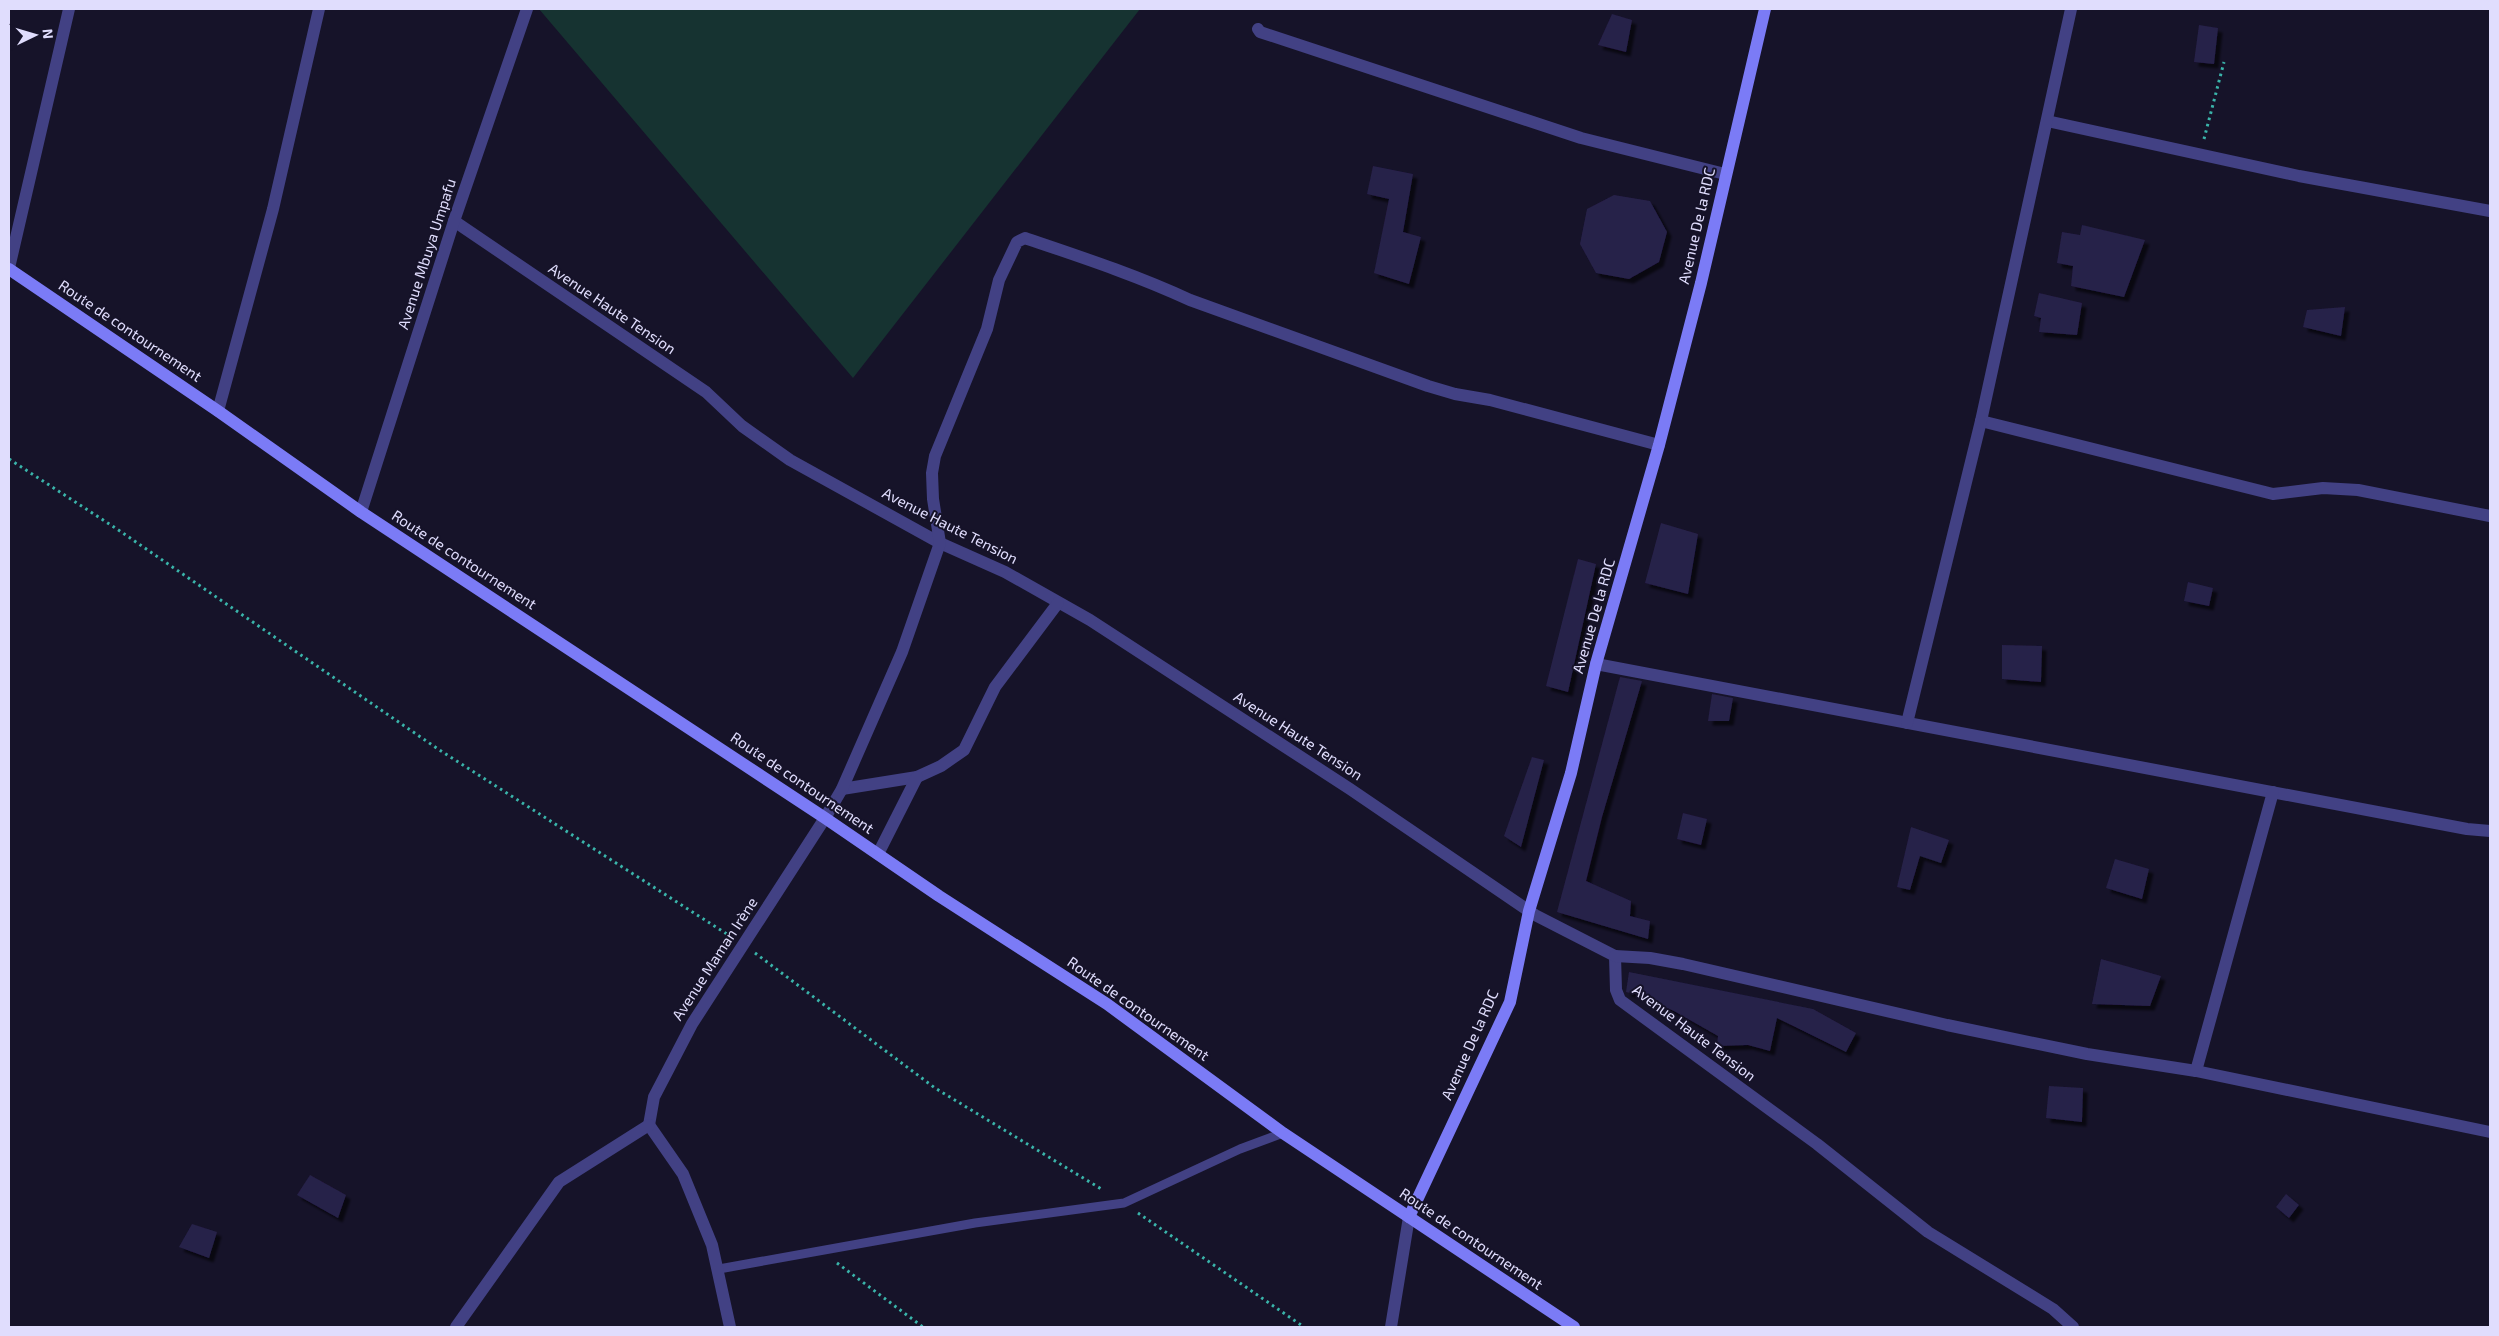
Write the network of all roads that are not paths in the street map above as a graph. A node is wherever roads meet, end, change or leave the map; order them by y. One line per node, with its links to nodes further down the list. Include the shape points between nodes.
1 (69, 9): 11 (street)
2 (320, 9): 12 (street, via 273,209)
3 (527, 9): 10 (street, Avenue Mbuya Umpafu)
4 (1765, 9): 8 (street, Avenue De la RDC)
5 (2071, 9): 7 (street)
6 (1258, 29): 8 (street, via 1581,138)
7 (2047, 122): 9 (street, via 2202,156); 13 (street)
8 (1725, 174): 14 (street, Avenue De la RDC)
9 (2490, 211)
10 (454, 221): 15 (street, Avenue Mbuya Umpafu); 17 (street, Avenue Haute Tension, via 706,392 742,426 790,460)
11 (9, 268): 12 (street, Route de contournement)
12 (218, 411): 15 (street, Route de contournement)
13 (1981, 421): 16 (street, via 2273,494 2323,488 2358,490); 20 (street)
14 (1659, 445): 17 (street, via 1490,400 1455,394 1412,380 1190,300 1093,260 1025,238 1017,242 999,280 987,328 935,456 933,499); 19 (street, Avenue De la RDC)
15 (361, 512): 24 (street, Route de contournement)
16 (2490, 516)
17 (940, 543): 18 (street, Avenue Haute Tension, via 1005,572); 22 (street, Avenue Maman Irène, via 902,652)
18 (1058, 603): 21 (street, via 995,688 964,750); 27 (street, Avenue Haute Tension, via 1090,620 1350,789)
19 (1596, 664): 20 (street); 27 (street, Avenue De la RDC, via 1571,773)
20 (1907, 723): 23 (street)
21 (917, 777): 22 (street); 26 (street)
22 (842, 789): 24 (street, Avenue Maman Irène)
23 (2273, 792): 25 (street); 29 (street)
24 (826, 818): 26 (street, Route de contournement); 30 (street, Avenue Maman Irène, via 692,1024 654,1097)
25 (2490, 831)
26 (878, 854): 32 (street, Route de contournement, via 1106,1004)
27 (1529, 911): 28 (street, Avenue Haute Tension); 33 (street, Avenue De la RDC, via 1510,1002)
28 (1615, 956): 29 (street, via 1683,964 1947,1026 2086,1054); 39 (street, Avenue Haute Tension, via 1616,990 1620,1000 1817,1144 1928,1232 2053,1309)
29 (2196, 1071): 31 (street)
30 (649, 1126): 34 (street, via 683,1174); 35 (street, via 559,1182)
31 (2490, 1132)
32 (1283, 1133): 33 (street, Route de contournement); 34 (lane, via 1240,1149 1124,1203 975,1223)
33 (1409, 1217): 37 (street); 38 (street, Route de contournement)
34 (719, 1269): 36 (street)
35 (456, 1327)
36 (730, 1327)
37 (1391, 1327)
38 (1574, 1327)
39 (2073, 1327)

